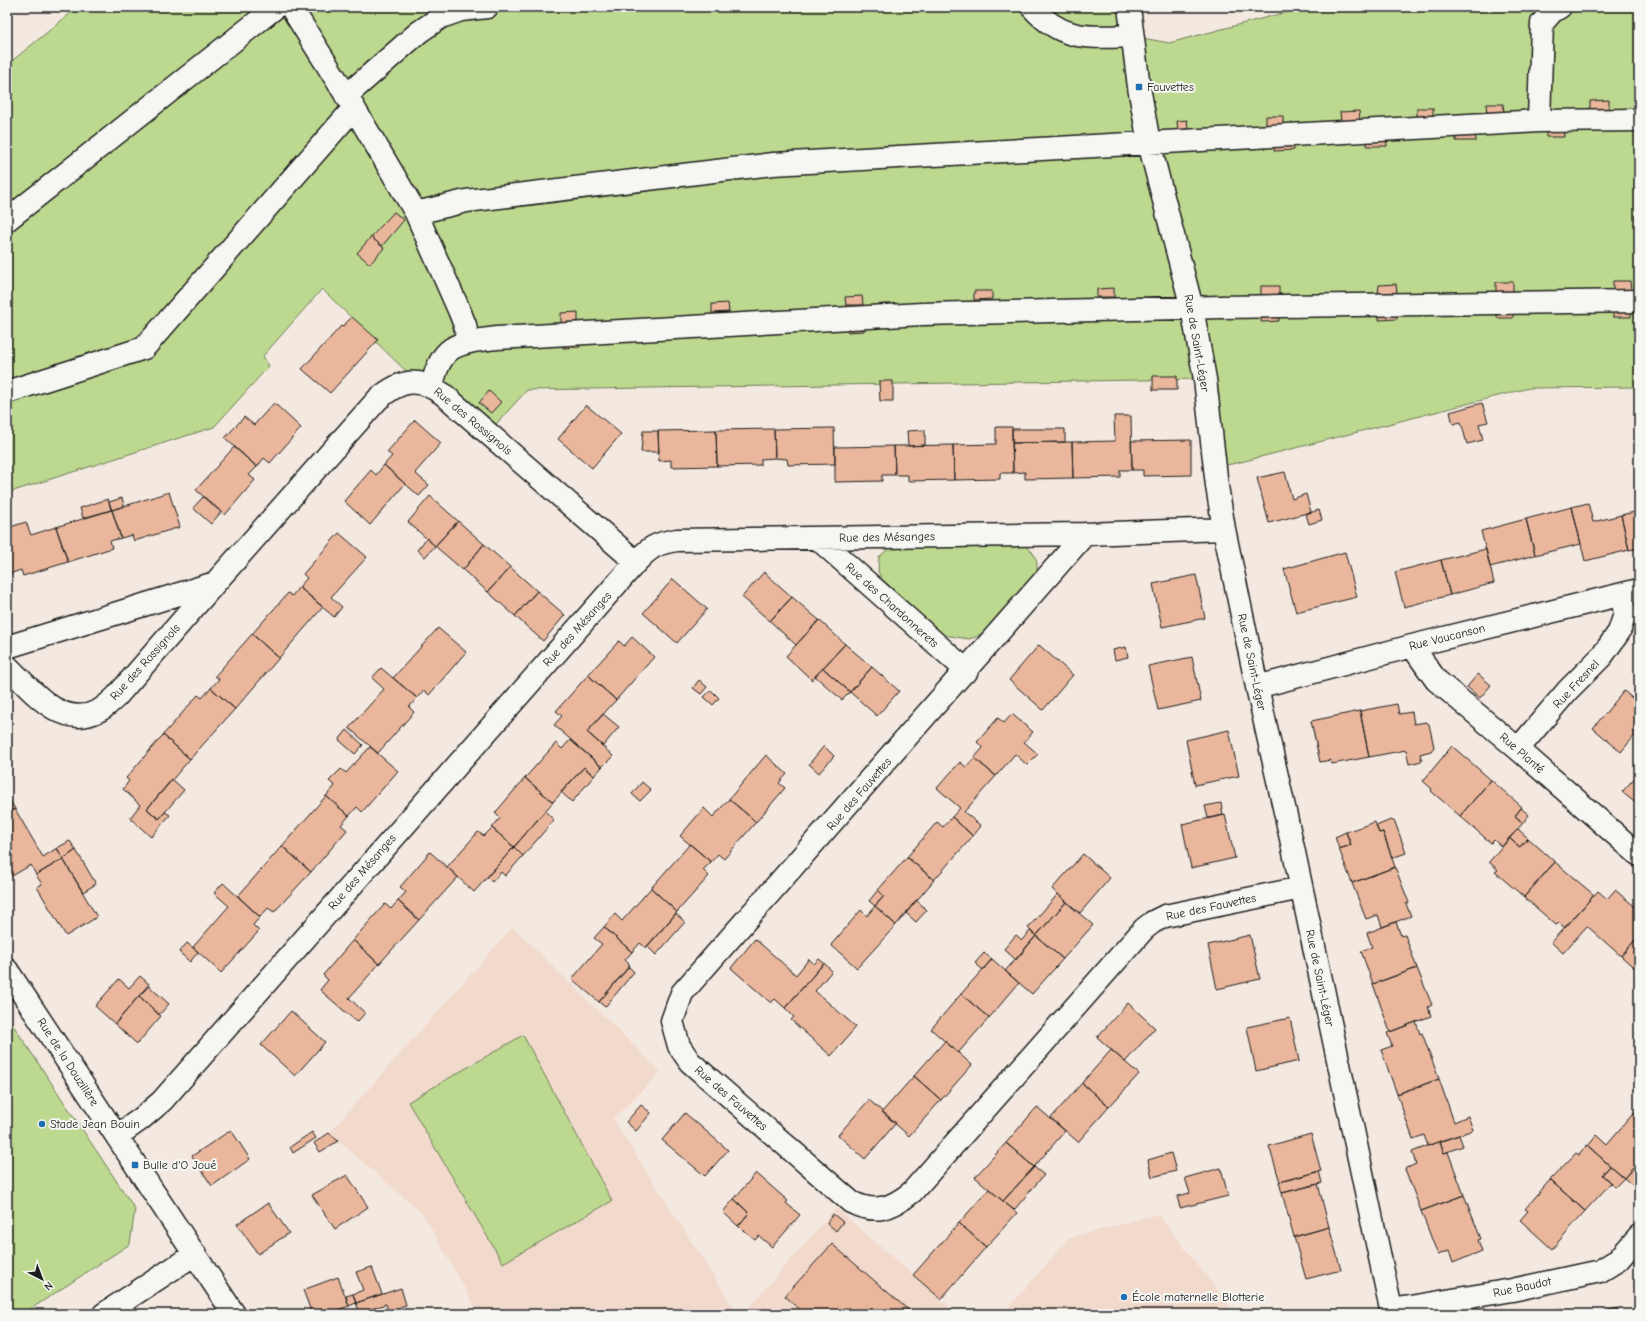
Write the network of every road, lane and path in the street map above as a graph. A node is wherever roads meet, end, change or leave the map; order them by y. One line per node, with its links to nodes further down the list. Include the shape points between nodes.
1 (276, 7): 13 (street)
2 (291, 7): 8 (street)
3 (487, 7): 8 (street, via 461,10 441,18 419,32)
4 (1032, 7): 7 (street, via 1046,22 1082,37)
5 (1129, 7): 7 (street, Rue de Saint-Léger)
6 (1560, 7): 10 (street, via 1542,24)
7 (1132, 36): 11 (street, Rue de Saint-Léger)
8 (350, 102): 12 (street); 18 (street, via 144,348)
9 (1639, 120): 10 (street)
10 (1539, 121): 11 (street)
11 (1149, 143): 12 (street, via 773,164 466,201); 15 (street, Rue de Saint-Léger)
12 (416, 213): 16 (street, via 459,310)
13 (7, 220)
14 (1639, 301): 15 (street)
15 (1192, 308): 16 (street, via 922,314 497,338); 19 (street, Rue de Saint-Léger, via 1205,379)
16 (468, 342): 17 (street, via 454,347 444,355 436,368)
17 (432, 386): 22 (street, Rue des Rossignols); 23 (street, Rue des Rossignols, via 406,383 394,386 378,398)
18 (7, 392)
19 (1224, 529): 20 (street, Rue des Mésanges); 29 (street, Rue de Saint-Léger)
20 (1085, 534): 21 (street, Rue des Mésanges); 28 (street, Rue des Fauvettes)
21 (817, 538): 22 (street, Rue des Mésanges, via 660,542 646,551); 28 (street, Rue des Chardonnerets)
22 (636, 562): 34 (street, Rue des Mésanges, via 162,1101)
23 (215, 583): 26 (street); 27 (street, Rue des Rossignols, via 116,697 98,711 82,716 65,714 50,706)
24 (1631, 605): 25 (street, Rue Vaucanson); 30 (street, Rue Fresnel, via 1619,632 1602,656 1568,690)
25 (1412, 646): 29 (street, Rue Vaucanson); 30 (street, Rue Planté, via 1436,680)
26 (7, 647)
27 (7, 666)
28 (967, 671): 32 (street, Rue des Fauvettes, via 682,993 672,1021 678,1046 690,1062 851,1202 875,1210 900,1202 912,1192 1144,929 1154,922 1165,916)
29 (1257, 687): 32 (street, Rue de Saint-Léger)
30 (1518, 749): 31 (street, Rue Planté)
31 (1639, 855)
32 (1301, 888): 37 (street, Rue de Saint-Léger)
33 (7, 970): 34 (street, Rue de la Douzillère)
34 (117, 1136): 36 (street, Rue de la Douzillère)
35 (1639, 1236): 37 (street, Rue Baudot, via 1618,1260 1600,1271)
36 (195, 1254): 38 (street); 39 (street, Rue de la Douzillère)
37 (1392, 1312)
38 (104, 1314)
39 (234, 1314)

